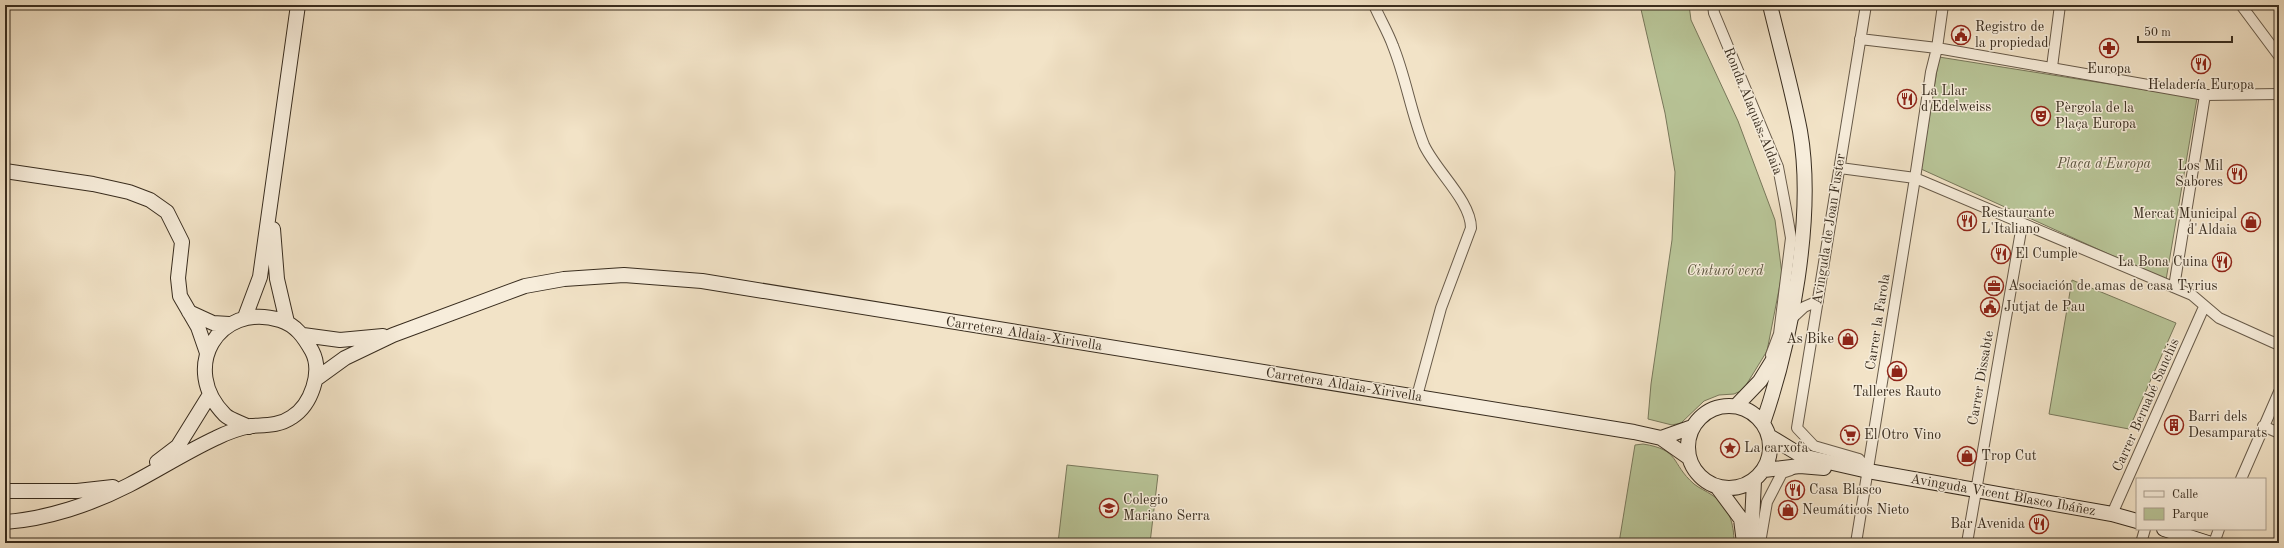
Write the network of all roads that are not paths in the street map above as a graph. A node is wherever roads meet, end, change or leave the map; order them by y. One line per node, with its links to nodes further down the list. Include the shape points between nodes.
1 (298, 5): 18 (main road)
2 (1374, 5): 37 (street, via 1393,46 1424,144 1439,171 1461,198 1471,219 1471,228 1441,308)
3 (1712, 5): 34 (street, Ronda Alaquàs-Aldaia, via 1778,167 1791,238 1779,334)
4 (1770, 5): 25 (main road, Ronda Alaquàs-Aldaia, via 1800,132 1804,180 1801,252)
5 (1866, 5): 9 (street, Avinguda de Joan Fuster)
6 (1943, 5): 10 (street)
7 (2060, 5): 12 (street)
8 (2241, 5): 11 (street)
9 (1860, 39): 10 (street); 15 (street, Avinguda de Joan Fuster)
10 (1937, 48): 12 (street); 17 (street)
11 (2279, 56)
12 (2052, 67): 13 (street)
13 (2206, 94): 14 (street); 20 (street)
14 (2279, 94)
15 (1840, 168): 17 (street); 21 (street, Avinguda de Joan Fuster)
16 (5, 171): 23 (main road, via 129,192 150,200 167,212 182,242 178,278 180,296)
17 (1915, 178): 19 (street); 49 (street, Carrer la Farola)
18 (271, 206): 24 (main road, via 260,276); 26 (main road, via 277,279)
19 (2022, 224): 20 (street); 54 (street, Carrer Dissabte)
20 (2174, 287): 22 (street, via 2192,295)
21 (1818, 301): 25 (street, via 1804,307); 49 (street, Avinguda de Joan Fuster, via 1797,428 1814,446 1859,459)
22 (2204, 307): 31 (street, via 2219,318); 56 (street, Carrer Bernabé Sanchis)
23 (189, 312): 27 (main road, via 213,323); 32 (main road, via 198,327)
24 (244, 317): 26 (main road, via 266,316); 27 (main road)
25 (1789, 321): 30 (main road, Ronda Alaquàs-Aldaia)
26 (286, 322): 28 (main road)
27 (229, 324): 32 (main road, via 216,337)
28 (302, 335): 29 (main road, Carretera Aldaia-Xirivella, via 340,340); 33 (main road, via 314,355)
29 (393, 335): 33 (main road, Carretera Aldaia-Xirivella, via 345,358); 37 (main road, Carretera Aldaia-Xirivella, via 525,286 564,279 624,275 702,281)
30 (1786, 338): 34 (main road, Ronda Alaquàs-Aldaia); 39 (main road, Ronda Alaquàs-Aldaia, via 1778,379)
31 (2279, 345)
32 (207, 353): 36 (main road, via 204,374)
33 (316, 379): 40 (main road, via 308,400 293,417 272,426)
34 (1760, 381): 38 (main road, Ronda Alaquàs-Aldaia)
35 (2279, 392): 41 (street)
36 (209, 396): 40 (main road, via 226,416); 52 (main road, via 178,446)
37 (1417, 396): 45 (main road, Carretera Aldaia-Xirivella)
38 (1736, 406): 39 (main road, via 1752,412); 42 (main road, via 1713,408)
39 (1763, 423): 44 (main road)
40 (250, 426): 52 (main road, via 216,438)
41 (2264, 426): 43 (street); 50 (street)
42 (1692, 427): 45 (main road, Carretera Aldaia-Xirivella); 46 (main road, via 1687,442)
43 (2279, 433)
44 (1769, 436): 48 (main road, via 1771,451); 49 (main road, Avinguda Vicent Blasco Ibáñez, via 1802,456)
45 (1661, 438): 46 (main road, Carretera Aldaia-Xirivella)
46 (1688, 457): 53 (main road, via 1698,476)
47 (1800, 466): 48 (main road, Avinguda Vicent Blasco Ibáñez); 49 (main road, Avinguda Vicent Blasco Ibáñez); 64 (street, via 1782,473 1767,502)
48 (1764, 470): 51 (main road)
49 (1868, 471): 54 (main road, Avinguda Vicent Blasco Ibáñez); 65 (street, Carrer la Farola)
50 (2241, 478)
51 (1754, 481): 53 (main road, via 1737,488); 63 (main road)
52 (128, 486): 55 (main road); 58 (main road, via 70,509)
53 (1718, 488): 62 (main road, via 1741,519)
54 (1976, 489): 56 (main road, Avinguda Vicent Blasco Ibáñez); 66 (street, Carrer Dissabte)
55 (5, 491)
56 (2112, 514): 57 (main road, Avinguda Vicent Blasco Ibáñez)
57 (2136, 521)
58 (5, 522)
59 (2145, 530): 67 (street)
60 (2167, 530): 68 (main road)
61 (2219, 530): 69 (street)
62 (1744, 543)
63 (1751, 543)
64 (1760, 543)
65 (1856, 543)
66 (1967, 543)
67 (2141, 543)
68 (2208, 543)
69 (2214, 543)

